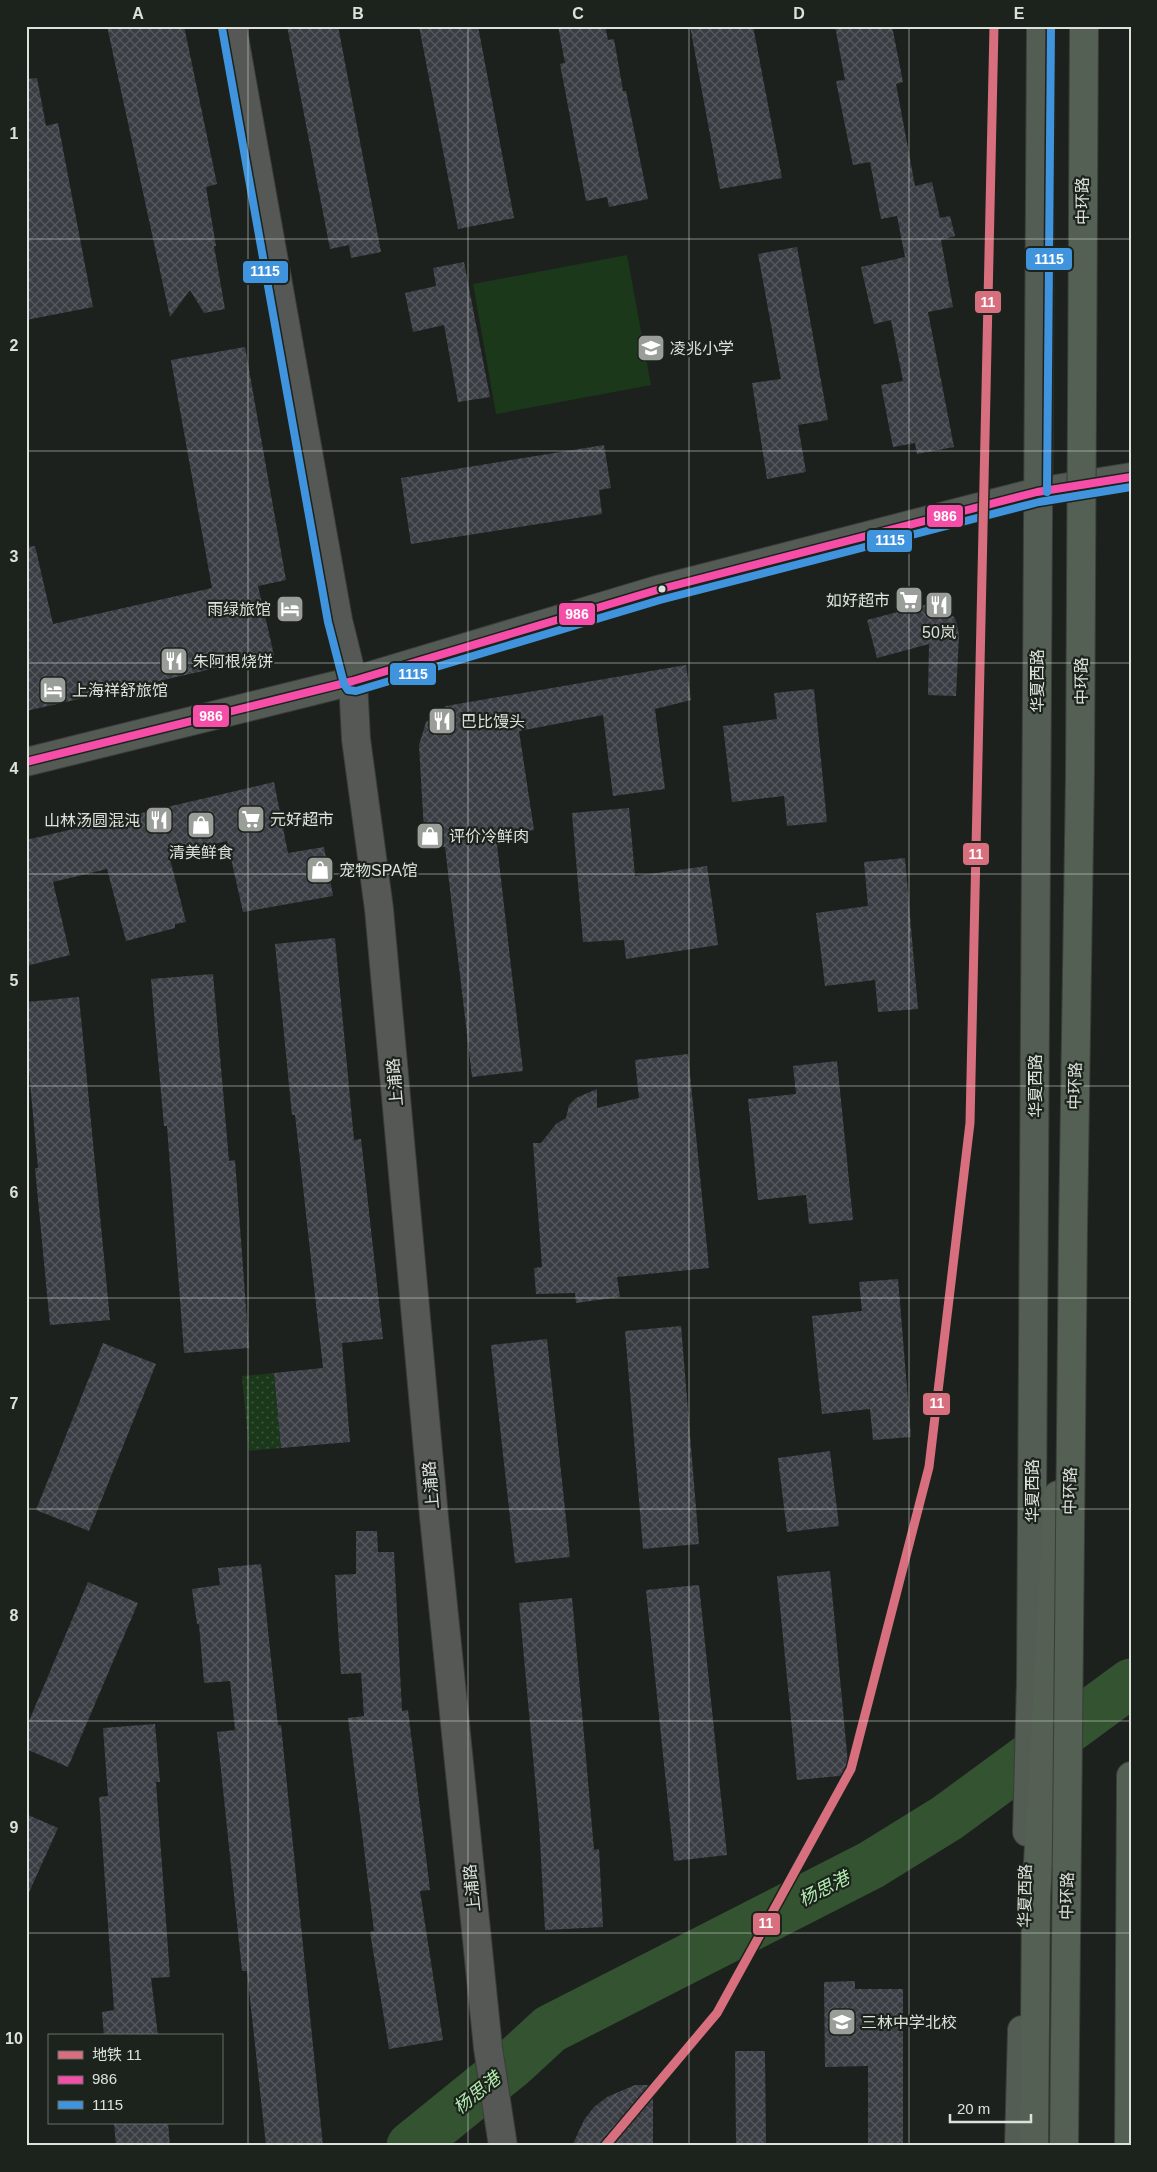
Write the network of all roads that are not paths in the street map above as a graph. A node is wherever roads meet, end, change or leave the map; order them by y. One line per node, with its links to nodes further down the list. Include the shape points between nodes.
1 (232, 26): 6 (street, 上浦路, via 338,620)
2 (1041, 26): 5 (main road, 华夏西路)
3 (1084, 26): 8 (highway, 中环路, bridge, via 1080,775)
4 (1131, 477): 5 (street)
5 (1037, 492): 6 (street, via 657,590); 11 (main road, 华夏西路, via 1032,1681)
6 (353, 681): 7 (street); 10 (street, 上浦路, via 356,739 379,909 434,1517 488,2048)
7 (26, 762)
8 (1073, 1229): 12 (highway, bridge, via 1036,1899); 13 (highway, 中环路, bridge)
9 (1131, 1776): 14 (highway)
10 (502, 2146)
11 (1019, 2146)
12 (1034, 2146)
13 (1064, 2146)
14 (1129, 2146)

